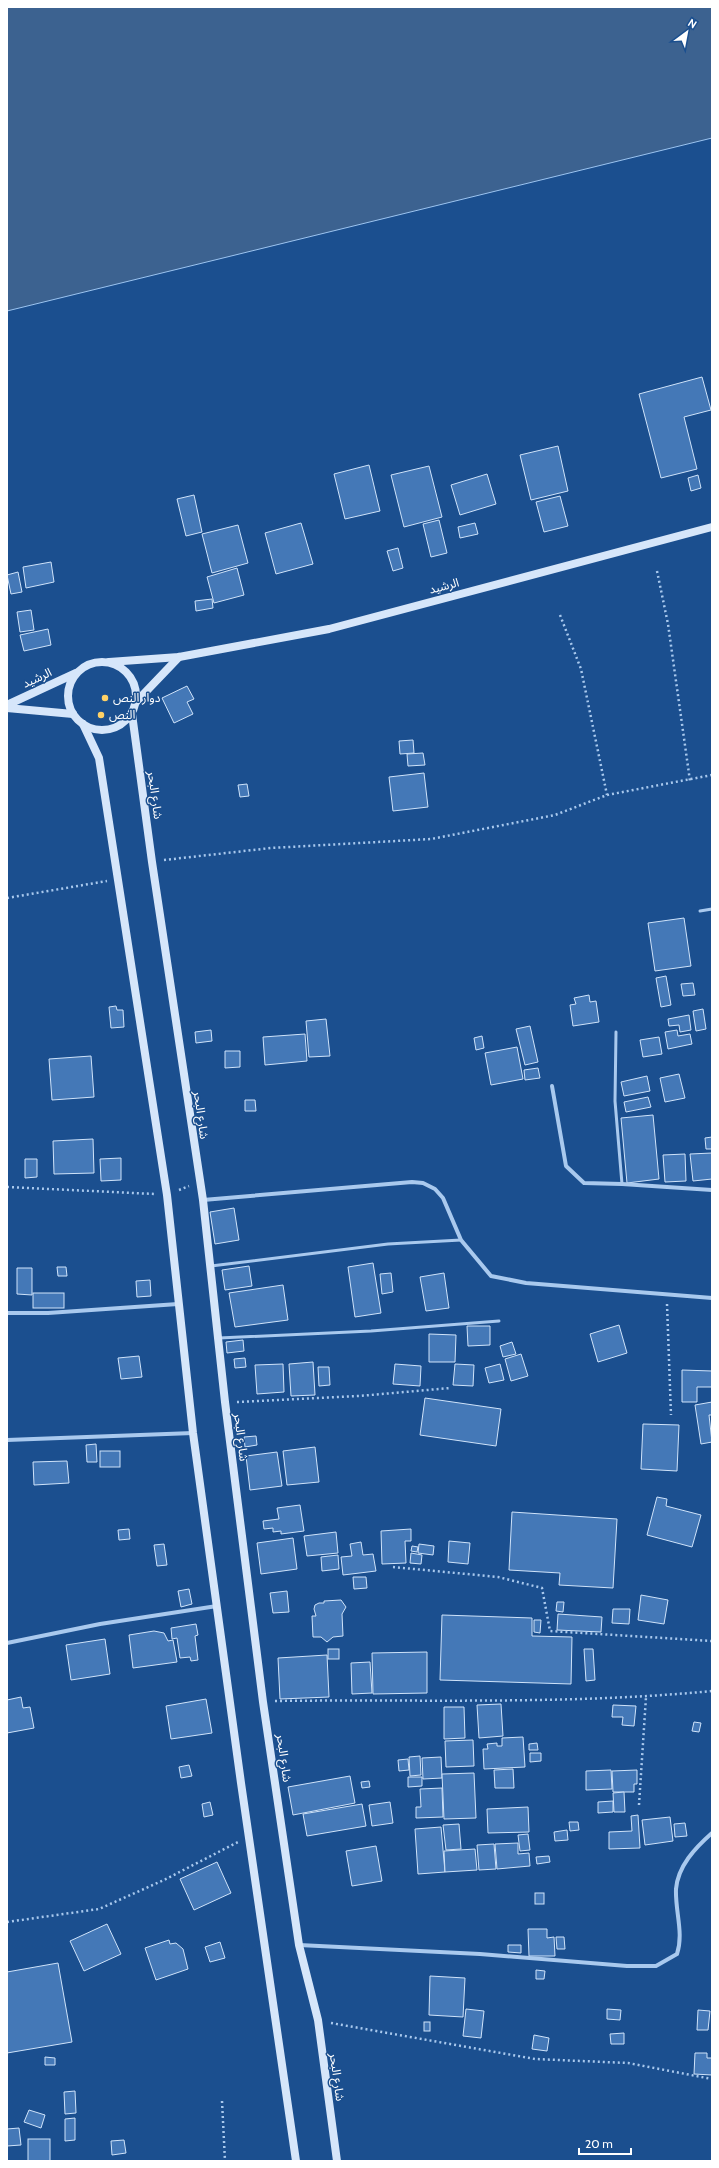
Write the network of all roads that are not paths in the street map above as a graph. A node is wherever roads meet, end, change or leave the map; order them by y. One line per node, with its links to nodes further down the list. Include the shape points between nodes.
1 (712, 527): 2 (main road, الرشيد, via 329,629)
2 (179, 656): 3 (main road, الرشيد); 5 (main road)
3 (109, 662): 4 (main road, via 86,665); 5 (main road, via 119,665 128,672 137,693)
4 (76, 672): 6 (main road, الرشيد); 7 (main road, via 70,682 68,694)
5 (136, 702): 8 (main road)
6 (7, 706): 7 (main road, الرشيد)
7 (73, 714): 9 (main road)
8 (132, 714): 9 (main road, via 115,728 93,729); 16 (main road, شارع البحر)
9 (83, 724): 20 (main road, via 99,758 167,1195)
10 (712, 909): 11 (lane)
11 (700, 911)
12 (616, 1032): 14 (lane, via 615,1101)
13 (552, 1086): 14 (street, via 566,1166 584,1183)
14 (622, 1184): 15 (street)
15 (712, 1190)
16 (203, 1200): 17 (street, via 412,1182 435,1189 443,1198); 18 (main road, شارع البحر)
17 (461, 1240): 18 (lane, via 388,1244); 19 (street, via 491,1276 502,1279 666,1296)
18 (211, 1266): 23 (main road, شارع البحر)
19 (712, 1298)
20 (178, 1304): 21 (street, via 48,1313); 24 (main road)
21 (7, 1313)
22 (499, 1321): 23 (lane, via 371,1331)
23 (219, 1338): 29 (main road, شارع البحر, via 263,1702)
24 (193, 1433): 25 (street); 26 (main road)
25 (7, 1440)
26 (217, 1606): 27 (street, via 100,1624); 30 (main road)
27 (7, 1643)
28 (712, 1833): 29 (street, via 689,1856 681,1871 676,1890 680,1944 677,1954 656,1966)
29 (299, 1945): 31 (main road, شارع البحر, via 318,2020)
30 (296, 2161)
31 (337, 2161)

